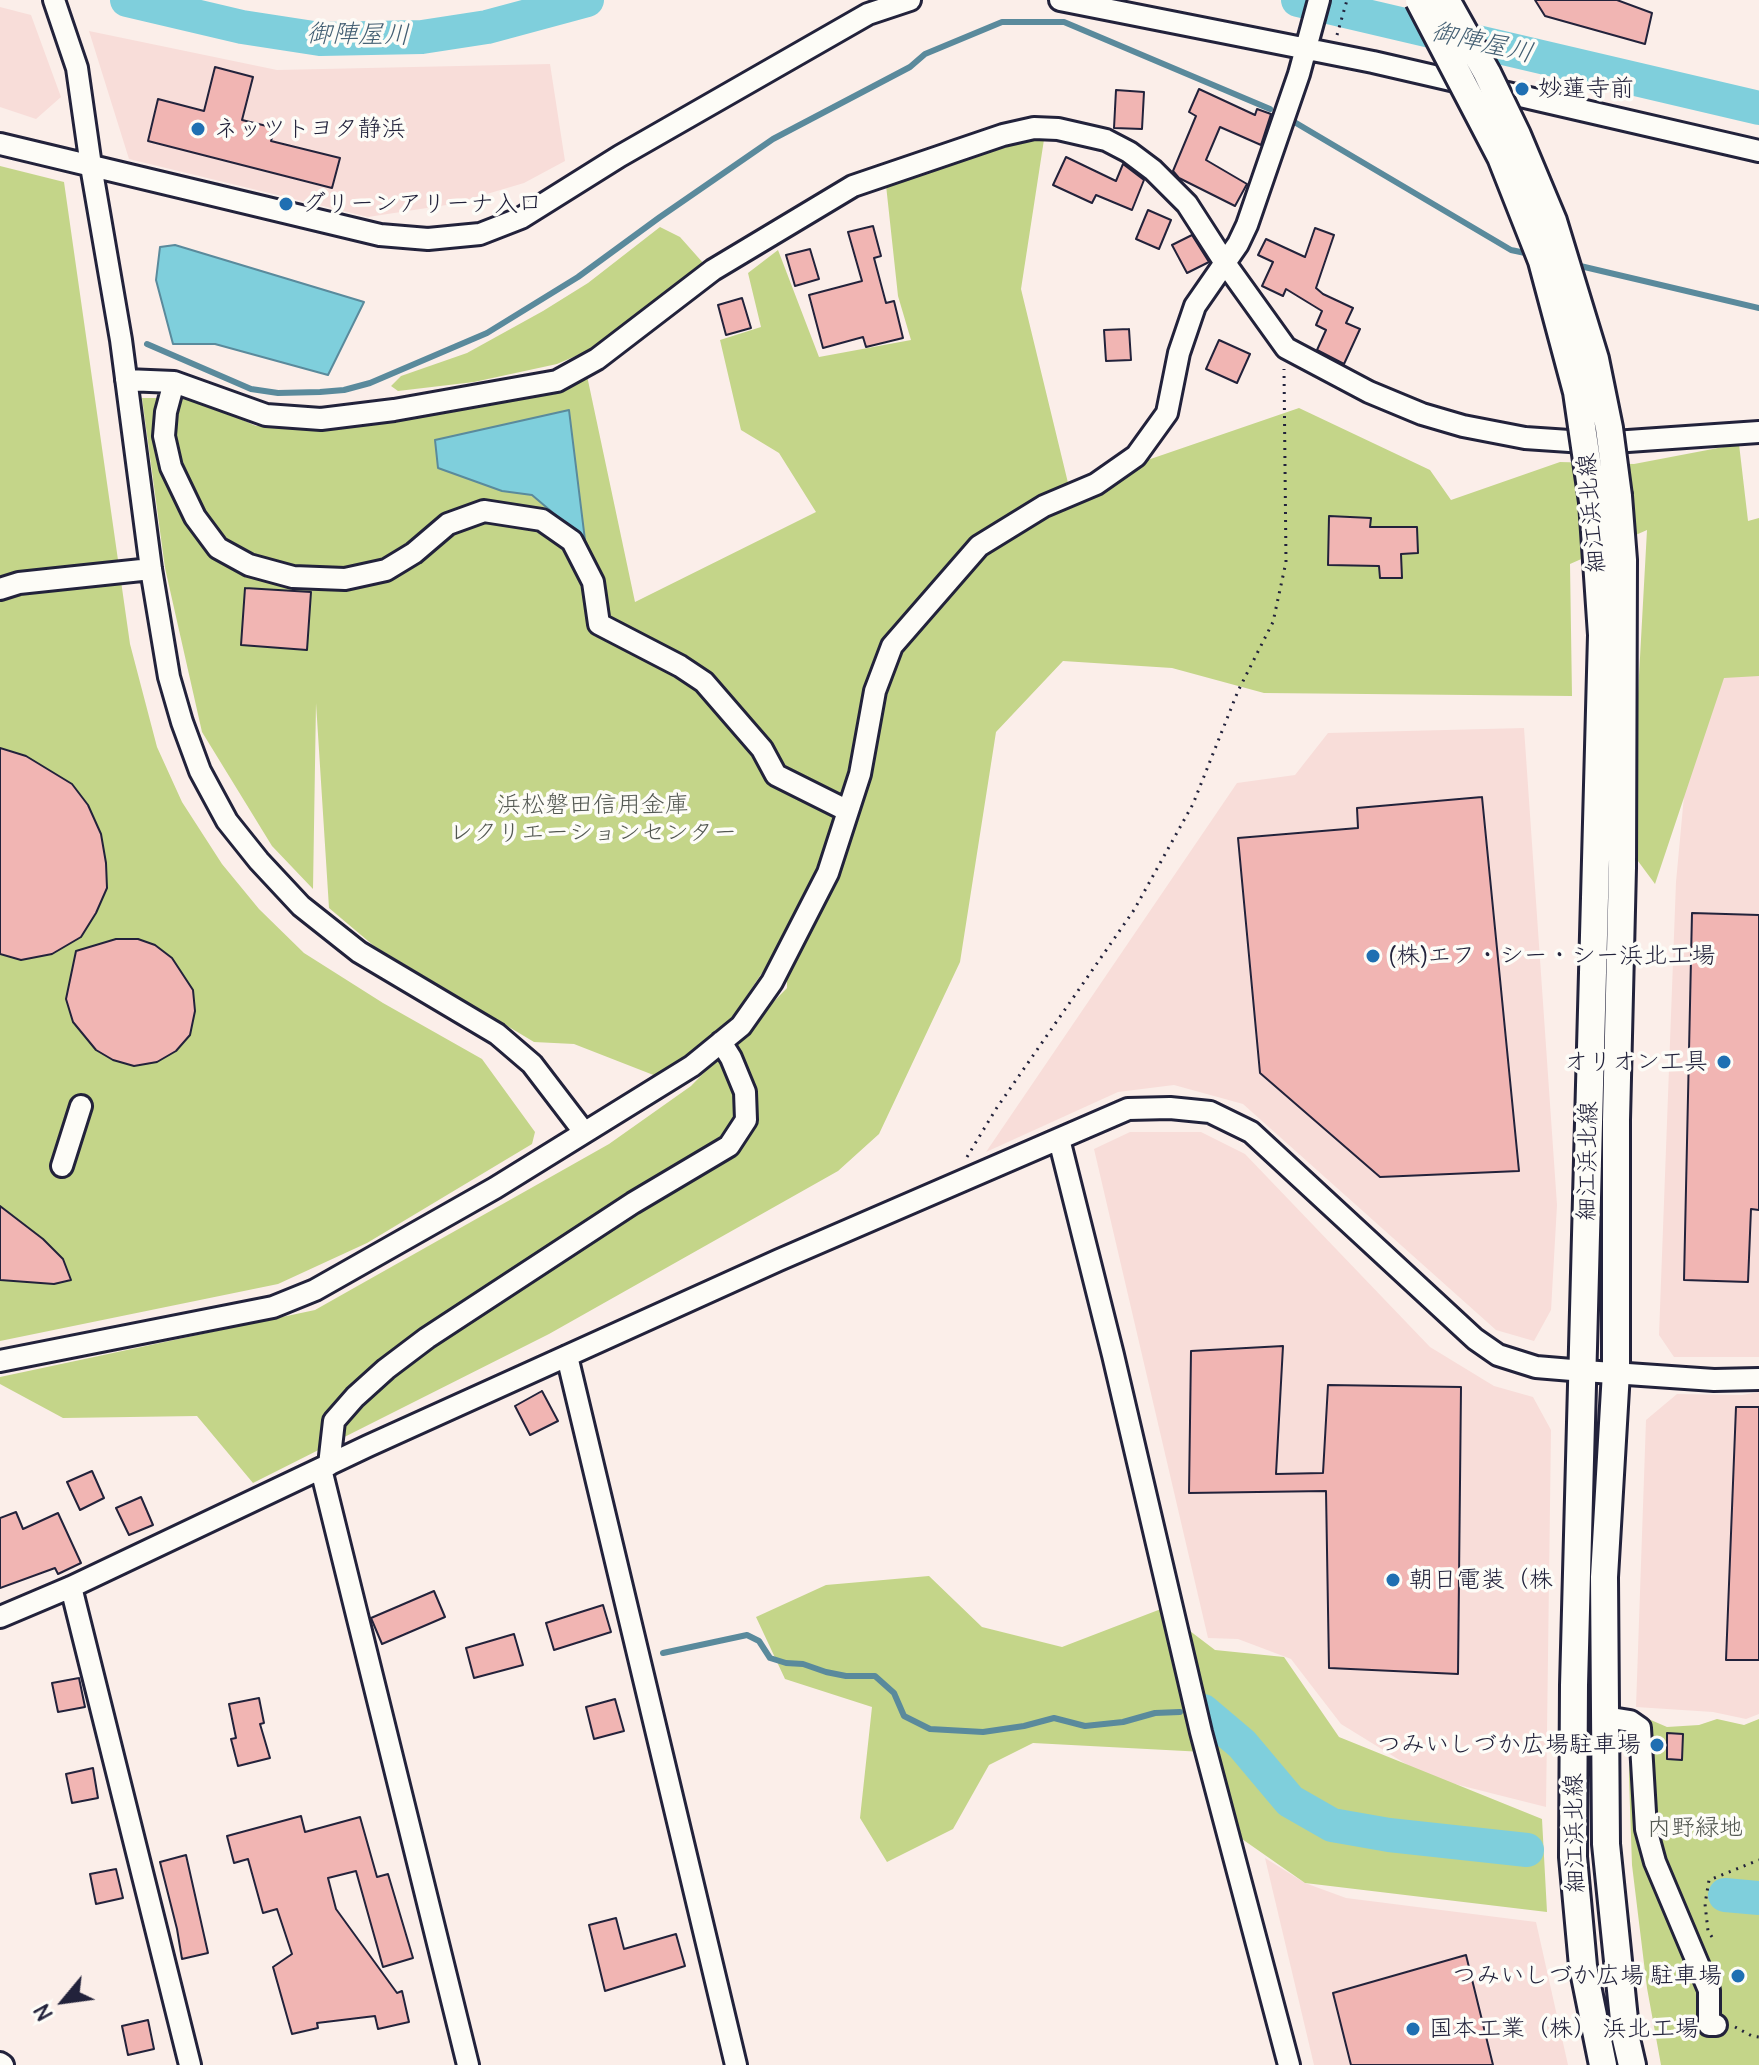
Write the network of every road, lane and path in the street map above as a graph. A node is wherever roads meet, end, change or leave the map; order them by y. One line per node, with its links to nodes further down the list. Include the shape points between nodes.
1 (54, 0): 12 (street, via 77,68)
2 (910, 0): 12 (street, via 868,14 521,218 480,234 428,239 380,235)
3 (1060, 0): 9 (street)
4 (1319, 0): 9 (street)
5 (1347, 0): 8 (path)
6 (1419, 0): 18 (main road, 細江浜北線, bridge, via 1501,157 1542,261)
7 (1446, 0): 18 (main road, 細江浜北線, bridge, via 1487,73 1553,221 1595,359 1609,428)
8 (1341, 27)
9 (1304, 50): 11 (street); 13 (street, via 1247,225)
10 (0, 144): 12 (street)
11 (1759, 151)
12 (91, 166): 15 (street)
13 (1225, 263): 14 (street); 16 (street, via 1174,189 1129,152 1083,133 1034,128 853,186 713,270 597,359 557,381 321,419 266,415); 21 (street, via 1195,306 1167,413 1136,456 1096,484 1044,506 979,546 892,646 875,691)
14 (1286, 348): 17 (street, via 1422,414 1525,438 1599,443); 27 (path, via 1286,562 1273,622 1238,691 1193,804 1134,910 996,1109)
15 (126, 380): 16 (street); 19 (street)
16 (174, 382): 21 (street, via 164,436 171,467 195,517 218,548 249,565 293,577 345,579 386,570 448,524 484,511 542,520 572,541 593,582 599,624 704,682 762,749 776,775)
17 (1759, 432)
18 (1606, 499): 30 (main road, 細江浜北線); 31 (main road, 細江浜北線, via 1623,560)
19 (151, 569): 20 (street); 24 (street, via 182,722 227,821 301,906 359,952 497,1034 532,1064)
20 (0, 589)
21 (848, 811): 22 (street, via 828,873 772,982 741,1026)
22 (721, 1042): 24 (street, via 692,1066); 33 (street, via 745,1092 746,1120 729,1146 633,1203 386,1369 334,1421)
23 (81, 1106): 26 (street)
24 (584, 1132): 29 (street, via 370,1260 273,1307)
25 (1059, 1139): 27 (street); 30 (street, via 1128,1109 1210,1112 1251,1132 1498,1355 1536,1367); 44 (street, via 1201,1732)
26 (62, 1166)
27 (949, 1187): 28 (street)
28 (567, 1356): 33 (street); 43 (street)
29 (0, 1361)
30 (1584, 1371): 31 (street); 45 (main road, 細江浜北線, via 1573,1857 1583,1966)
31 (1616, 1372): 32 (street); 36 (main road, 細江浜北線, via 1604,1577)
32 (1759, 1379)
33 (325, 1467): 34 (street); 42 (street)
34 (71, 1587): 35 (street); 41 (street)
35 (0, 1617)
36 (1605, 1717): 39 (street, via 1640,1728 1655,1862 1709,1990 1709,2025); 46 (main road, 細江浜北線, via 1606,1844)
37 (1759, 1860): 38 (path, via 1709,1880 1705,1904)
38 (1712, 1937)
39 (1724, 2024): 40 (path)
40 (1759, 2037)
41 (190, 2065)
42 (468, 2065)
43 (736, 2065)
44 (1289, 2065)
45 (1603, 2065)
46 (1632, 2065)

